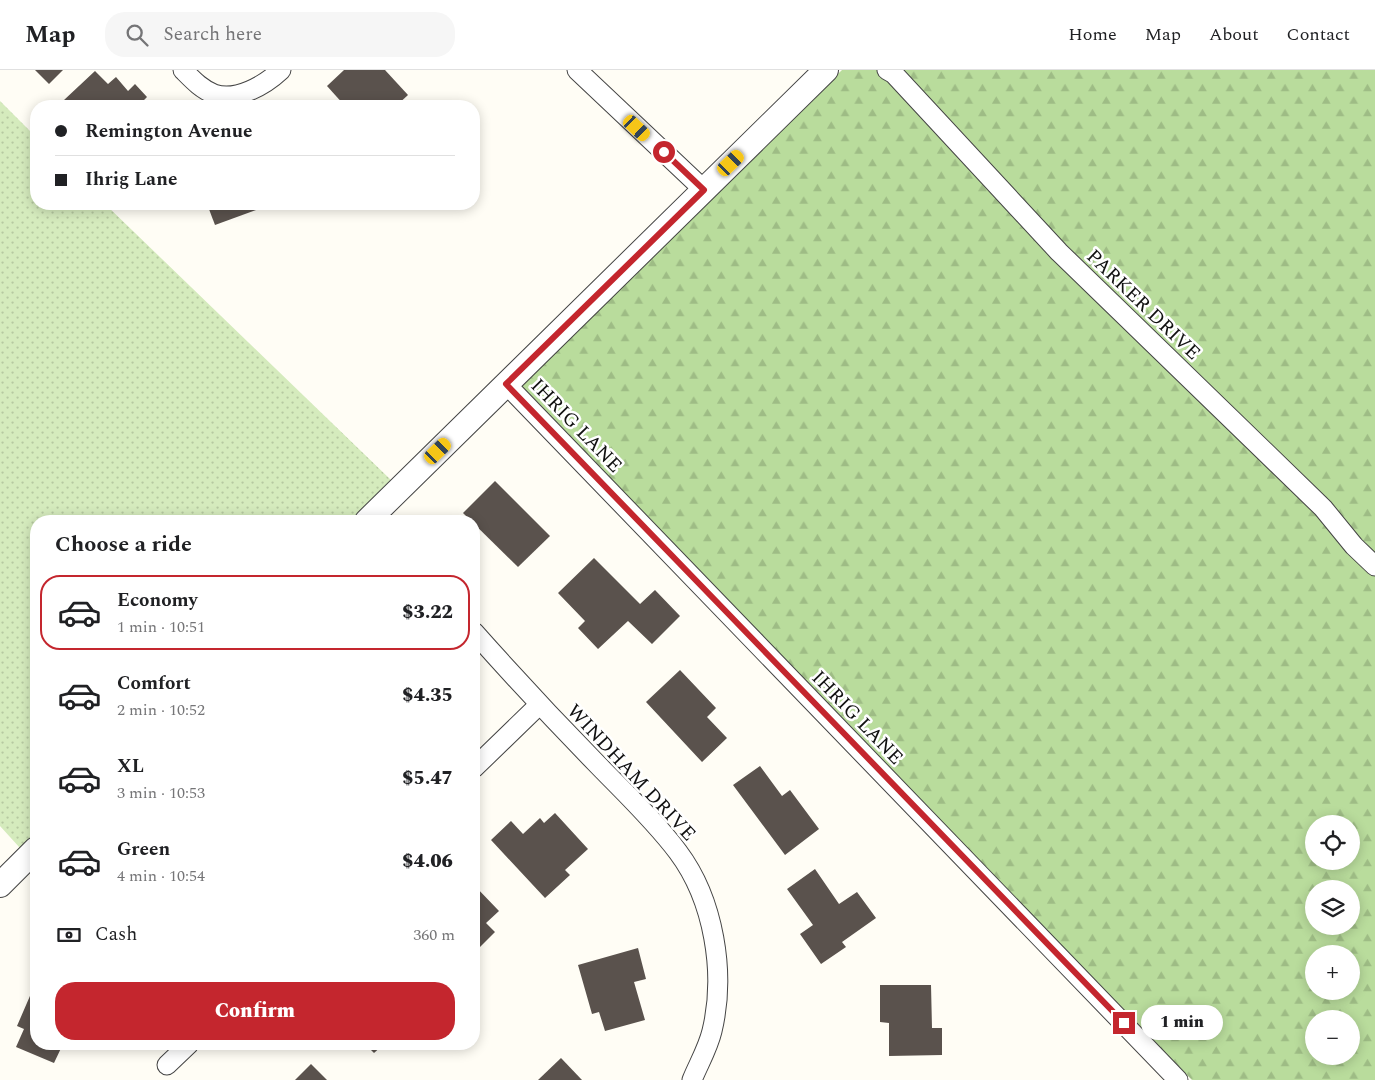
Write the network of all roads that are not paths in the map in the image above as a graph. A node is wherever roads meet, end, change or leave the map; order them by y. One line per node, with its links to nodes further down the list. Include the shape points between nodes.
1 (183, 70): 2 (street, via 197,85 220,95 239,94 258,87)
2 (281, 70)
3 (577, 70): 6 (street)
4 (826, 70): 6 (street)
5 (886, 70): 9 (street, PARKER DRIVE, via 894,74 1059,252 1323,508)
6 (704, 190): 7 (street)
7 (506, 384): 8 (street); 18 (street, IHRIG LANE)
8 (375, 515)
9 (1375, 566)
10 (480, 639): 11 (street, WINDHAM DRIVE)
11 (539, 704): 12 (street); 17 (street, WINDHAM DRIVE, via 655,824 694,879 708,915 716,953 717,993 712,1030)
12 (480, 762)
13 (30, 855): 14 (street)
14 (0, 886)
15 (183, 1050): 16 (street)
16 (168, 1065)
17 (692, 1080)
18 (1178, 1080)

